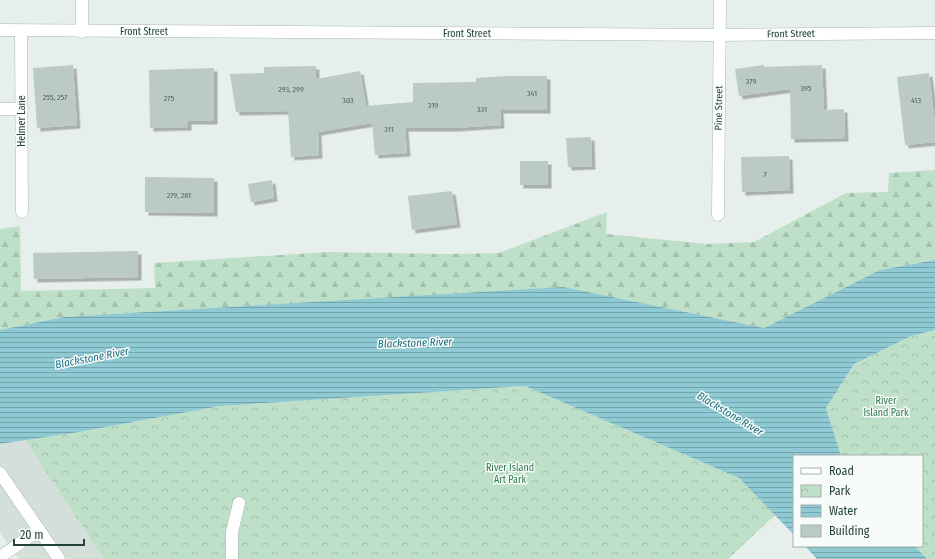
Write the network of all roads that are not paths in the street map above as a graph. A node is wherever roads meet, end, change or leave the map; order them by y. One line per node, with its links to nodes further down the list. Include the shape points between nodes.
1 (82, 0): 5 (street)
2 (720, 0): 7 (street, Pine Street)
3 (0, 30): 4 (street, Front Street)
4 (21, 31): 5 (street, Front Street); 9 (street, Helmer Lane)
5 (82, 32): 7 (street, Front Street)
6 (935, 33): 7 (street, Front Street)
7 (720, 35): 11 (street, Pine Street)
8 (0, 109): 9 (street)
9 (22, 109): 10 (street, Helmer Lane)
10 (22, 212)
11 (718, 215)
12 (0, 473): 14 (street)
13 (239, 503): 17 (street, via 232,532)
14 (39, 530): 15 (street); 16 (street)
15 (0, 557)
16 (59, 559)
17 (232, 559)

